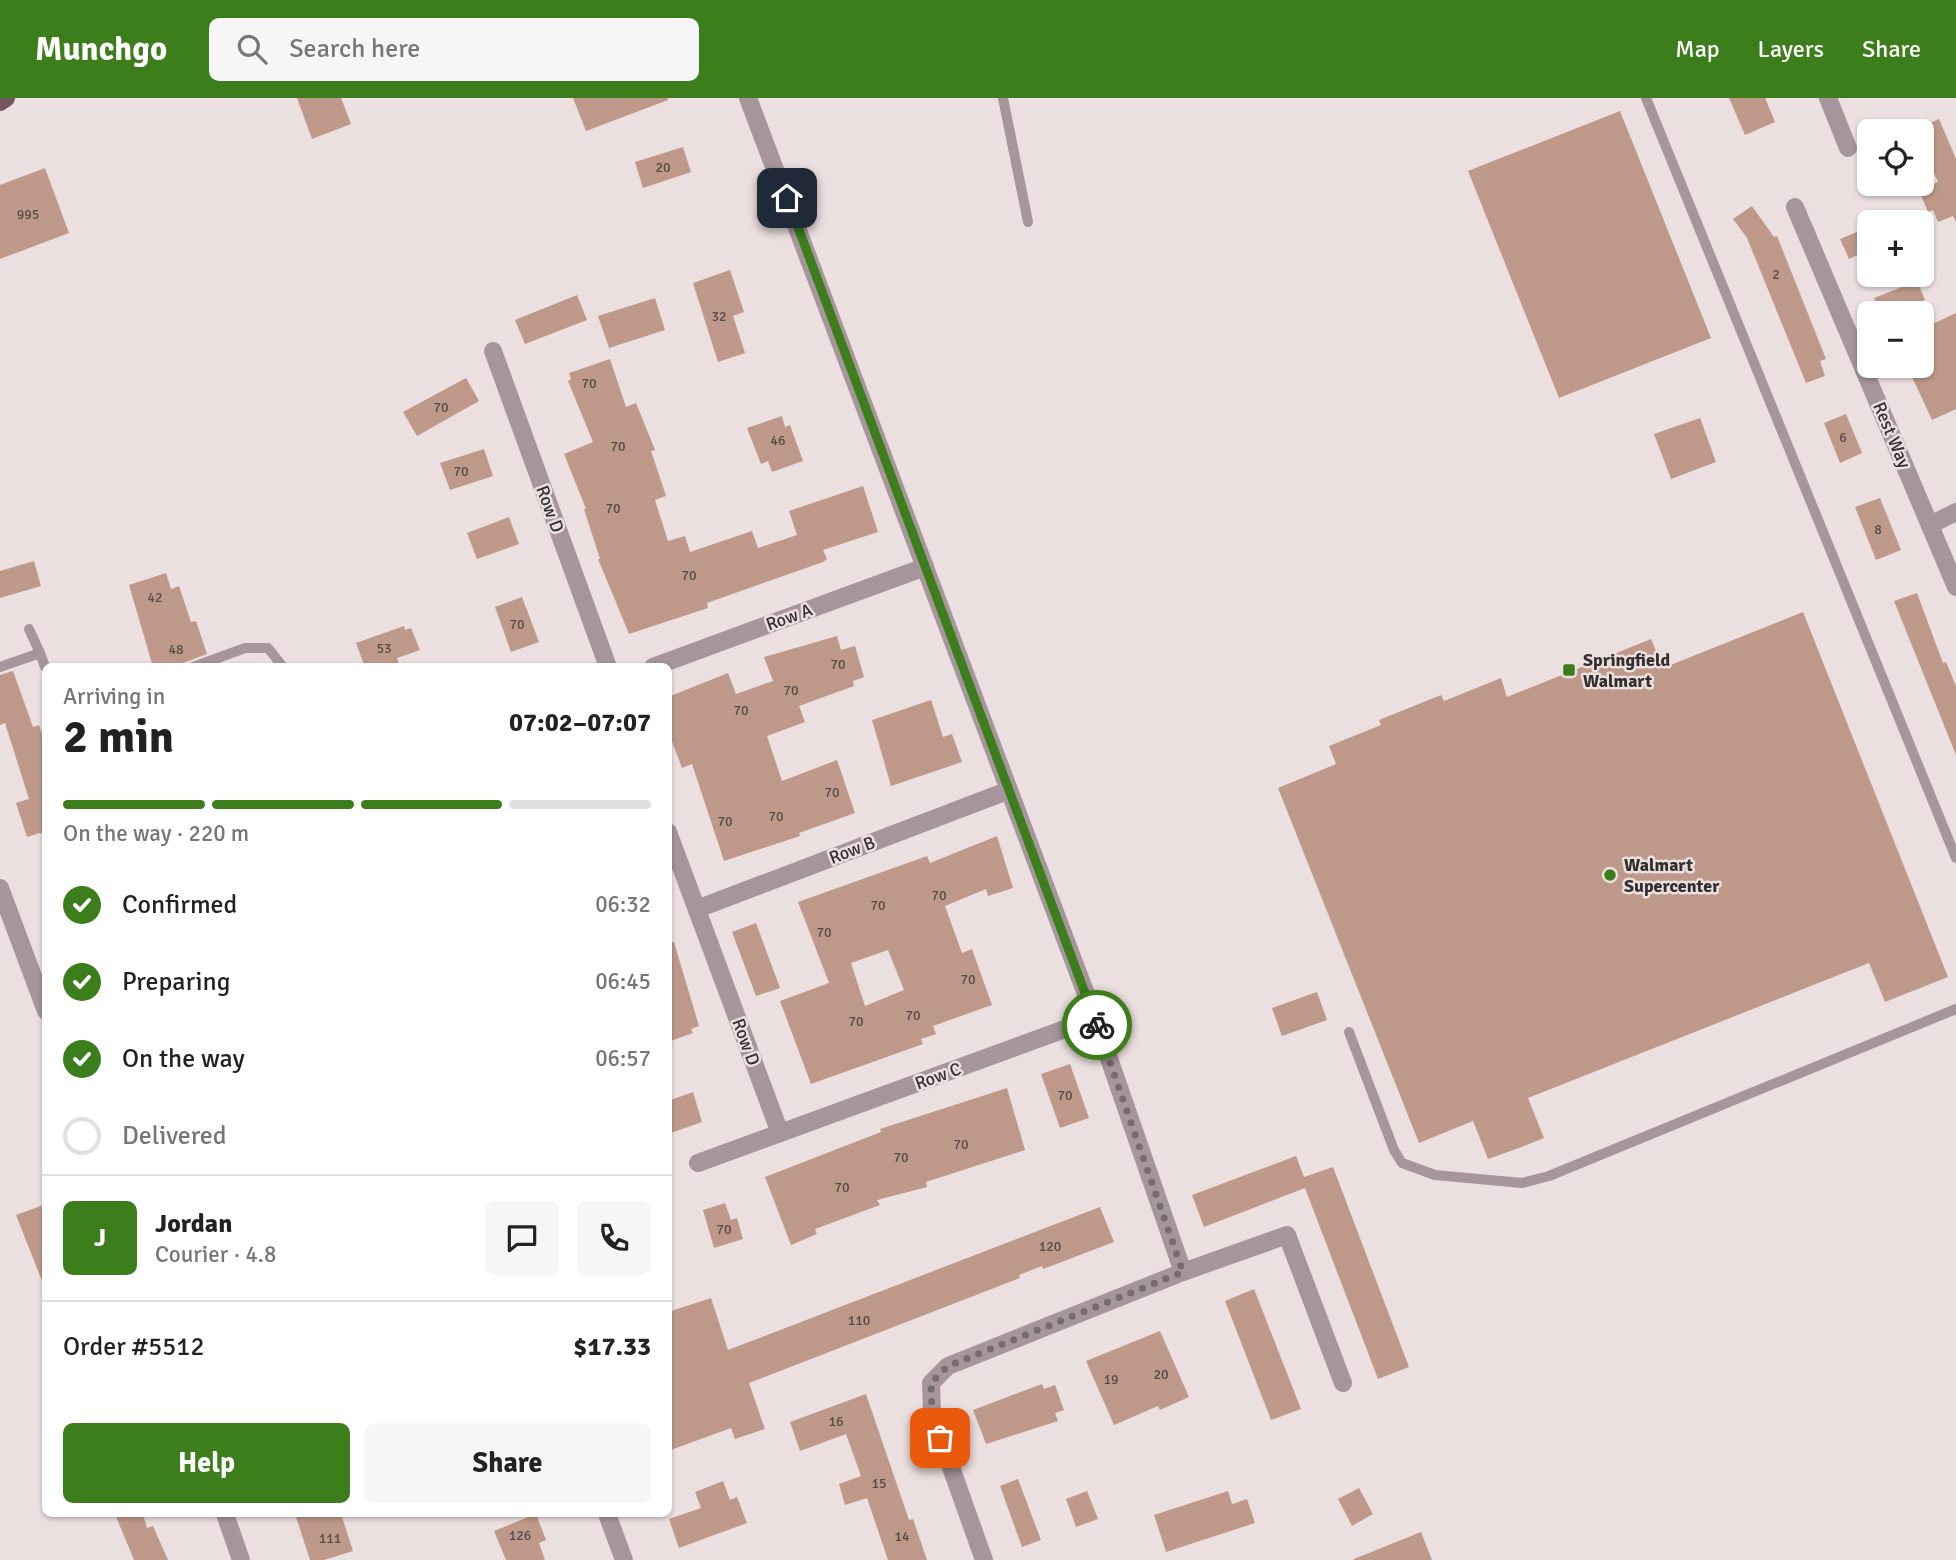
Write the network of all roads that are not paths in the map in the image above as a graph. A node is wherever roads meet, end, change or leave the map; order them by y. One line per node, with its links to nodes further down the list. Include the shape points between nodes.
1 (6, 98): 6 (main road)
2 (748, 98): 13 (street)
3 (1003, 98): 9 (lane)
4 (1646, 98): 25 (lane)
5 (1828, 98): 7 (street)
6 (0, 102)
7 (1848, 148)
8 (1795, 207): 12 (street, Rest Way)
9 (1028, 222)
10 (493, 351): 20 (street, Row D)
11 (1956, 512): 12 (street)
12 (1930, 525): 14 (street, Rest Way)
13 (925, 567): 21 (street, Row A); 23 (street)
14 (1956, 587)
15 (29, 629): 16 (lane)
16 (40, 653): 17 (lane); 22 (lane)
17 (44, 663)
18 (204, 663): 19 (lane, via 245,648 268,648)
19 (280, 663)
20 (607, 663)
21 (664, 663)
22 (0, 667)
23 (1007, 791): 27 (street, Row B); 30 (street)
24 (672, 843): 27 (street, Row D)
25 (1956, 858)
26 (0, 888): 28 (street)
27 (697, 909): 32 (street, Row D)
28 (42, 1000)
29 (1956, 1009): 31 (lane, via 1522,1184 1435,1175 1402,1163)
30 (1095, 1018): 32 (street, Row C); 34 (street)
31 (1349, 1032)
32 (780, 1133): 33 (street, Row C)
33 (698, 1163)
34 (1183, 1272): 35 (street, via 1287,1235); 40 (street, via 948,1366 931,1383 932,1414)
35 (1343, 1384)
36 (226, 1517): 38 (street)
37 (608, 1517): 39 (street)
38 (241, 1560)
39 (624, 1560)
40 (984, 1560)

